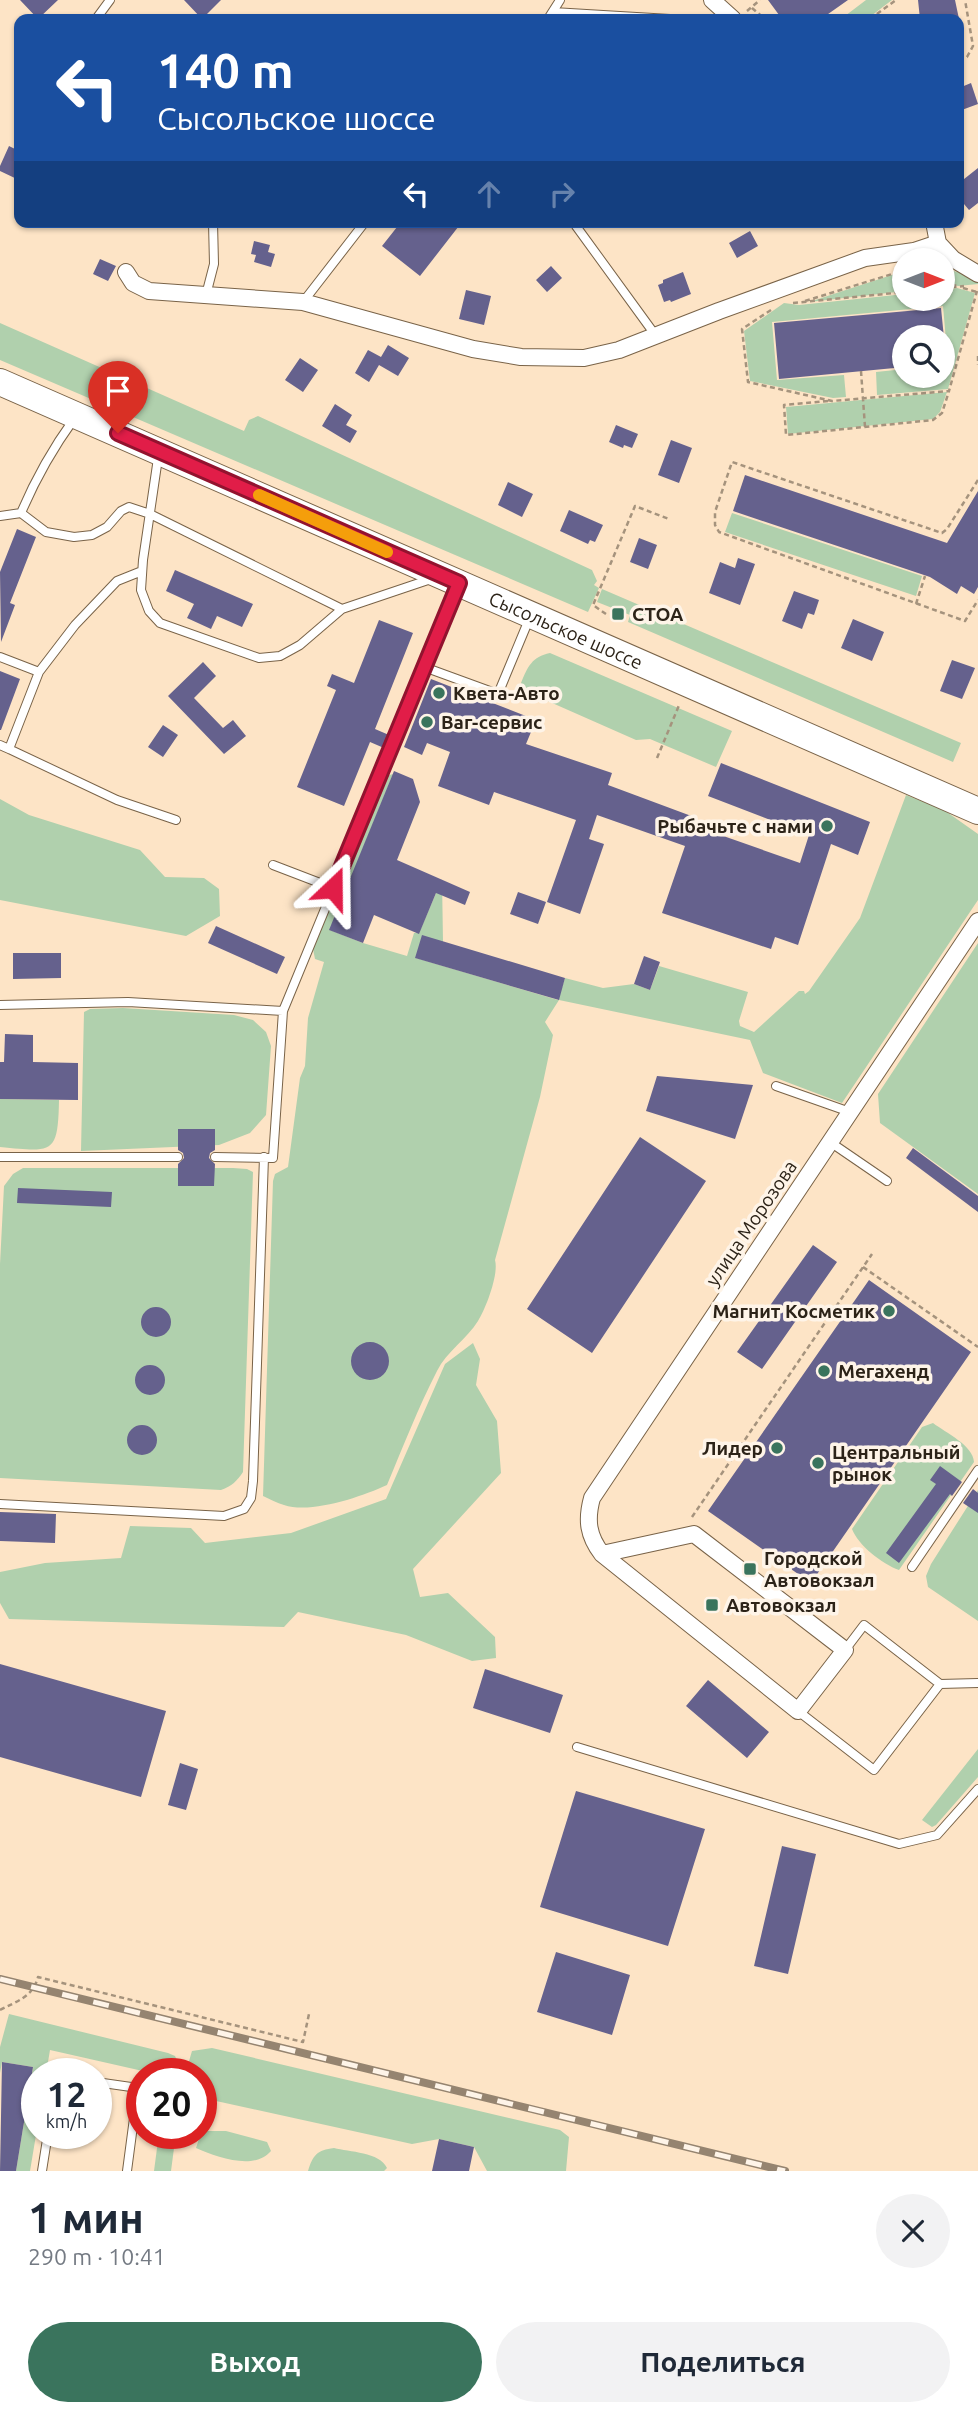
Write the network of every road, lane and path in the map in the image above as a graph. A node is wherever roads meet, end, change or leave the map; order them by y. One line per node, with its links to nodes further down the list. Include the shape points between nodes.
1 (760, 0): 5 (path)
2 (896, 0): 9 (path)
3 (965, 0): 10 (path, via 973,46)
4 (714, 1): 6 (street)
5 (751, 7): 7 (path); 8 (path)
6 (735, 14)
7 (741, 14)
8 (759, 14)
9 (877, 14)
10 (964, 58)
11 (213, 228): 22 (lane, via 214,264)
12 (361, 228): 23 (lane)
13 (577, 228): 27 (lane)
14 (935, 228): 15 (street)
15 (938, 243): 17 (street); 27 (street, via 865,258)
16 (126, 272): 22 (street, via 133,283 149,291)
17 (978, 274)
18 (892, 275): 25 (path)
19 (958, 287): 20 (path); 20 (path)
20 (978, 288): 32 (path)
21 (892, 293): 25 (path)
22 (206, 296): 23 (street)
23 (303, 302): 27 (street, via 473,349 521,357 584,358)
24 (791, 303): 25 (path)
25 (799, 303)
26 (773, 309): 34 (path, via 742,329 747,382)
27 (656, 336)
28 (978, 356): 29 (path)
29 (978, 365)
30 (861, 371): 33 (path)
31 (0, 382): 35 (main road, Сысольское шоссе)
32 (950, 391): 33 (path); 36 (path, via 942,413 933,421)
33 (863, 398): 34 (path); 36 (path)
34 (832, 401): 36 (path, via 784,405 786,435)
35 (77, 415): 37 (main road, Сысольское шоссе); 39 (lane)
36 (865, 427)
37 (159, 451): 40 (lane); 47 (main road, Сысольское шоссе)
38 (978, 480): 43 (path, via 947,529)
39 (21, 513): 40 (lane, via 47,532 74,537 107,527 129,507); 41 (lane)
40 (150, 514): 45 (lane); 50 (lane)
41 (0, 516)
42 (669, 519): 51 (path, via 635,506 593,605)
43 (938, 532): 44 (path); 49 (path, via 732,462 715,512 719,532)
44 (936, 540)
45 (142, 570): 50 (lane, via 141,590 149,611 160,623 258,658 280,656 300,645); 55 (lane, via 117,581)
46 (925, 576): 49 (path)
47 (450, 579): 50 (lane); 52 (main road, Сысольское шоссе); 54 (lane)
48 (978, 600): 49 (path, via 965,621)
49 (916, 604)
50 (342, 609)
51 (606, 614)
52 (531, 615): 54 (lane, via 498,694); 60 (main road, Сысольское шоссе)
53 (0, 657): 55 (lane)
54 (424, 667): 63 (lane)
55 (39, 672): 58 (lane)
56 (682, 700): 59 (path)
57 (0, 746): 58 (lane)
58 (9, 749): 61 (lane, via 117,800)
59 (657, 758)
60 (978, 811)
61 (176, 820)
62 (273, 864): 63 (lane)
63 (333, 888): 66 (lane)
64 (978, 920): 68 (street, улица Морозова)
65 (0, 1005): 66 (lane, via 128,1002)
66 (283, 1011): 73 (lane, via 273,1158)
67 (776, 1086): 68 (lane)
68 (850, 1112): 69 (street, улица Морозова)
69 (830, 1142): 74 (lane); 81 (street, улица Морозова, via 592,1498 588,1529)
70 (0, 1157): 71 (lane)
71 (178, 1157)
72 (215, 1157): 73 (lane)
73 (264, 1157): 79 (lane, via 253,1481 244,1509 224,1516)
74 (887, 1181)
75 (872, 1254): 76 (path)
76 (863, 1267): 77 (path); 80 (path, via 691,1517)
77 (978, 1347)
78 (978, 1470): 82 (lane)
79 (0, 1504)
80 (701, 1524)
81 (602, 1554): 83 (street, via 694,1534); 86 (street)
82 (912, 1567)
83 (845, 1650): 85 (lane, via 864,1625); 86 (street)
84 (978, 1683): 85 (lane)
85 (940, 1684): 86 (lane, via 874,1770)
86 (798, 1711)
87 (577, 1747): 88 (lane, via 899,1844 937,1835)
88 (978, 1789)
89 (0, 2010): 90 (path, via 29,1995 38,1977 303,2042)
90 (309, 2014)
91 (112, 2084): 94 (lane, via 138,2088)
92 (45, 2149): 93 (lane)
93 (42, 2171)
94 (127, 2171)

